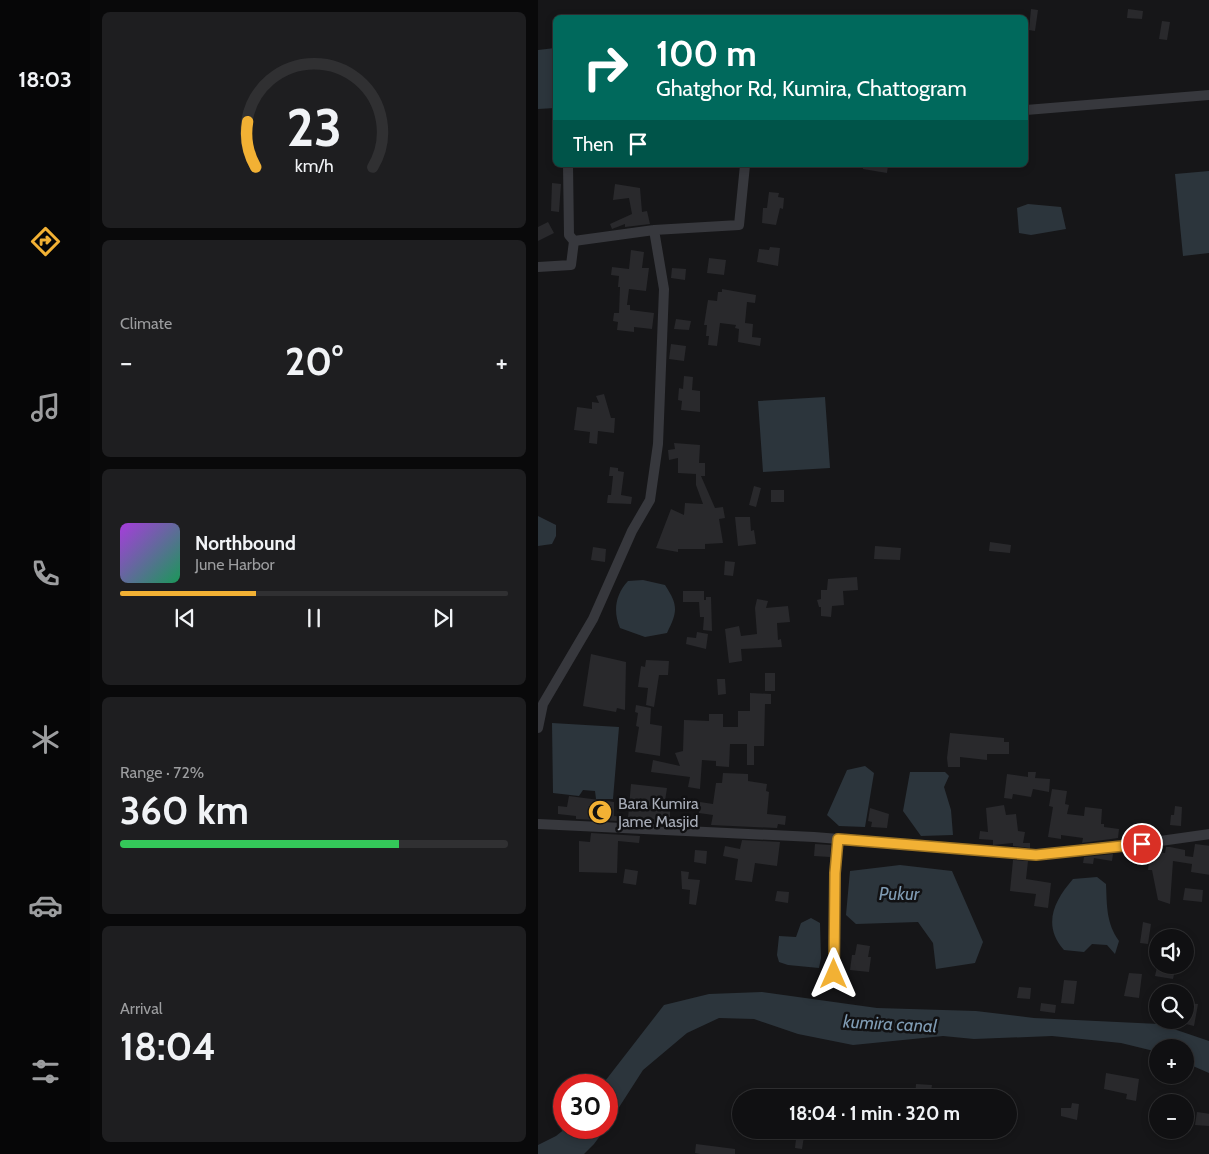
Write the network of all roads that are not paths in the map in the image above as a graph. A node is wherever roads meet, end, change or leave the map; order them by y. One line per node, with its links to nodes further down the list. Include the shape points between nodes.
1 (1210, 95): 2 (street)
2 (1028, 110)
3 (568, 167): 6 (street, via 569,235)
4 (745, 167): 5 (street, via 739,225)
5 (654, 230): 6 (street); 8 (street, via 664,289 658,444 650,500 632,531 593,619 543,704)
6 (574, 241): 7 (street, via 571,265)
7 (538, 267)
8 (538, 728)
9 (538, 824): 11 (street)
10 (1210, 834): 11 (street, via 1036,855)
11 (838, 839): 12 (street)
12 (834, 974)

